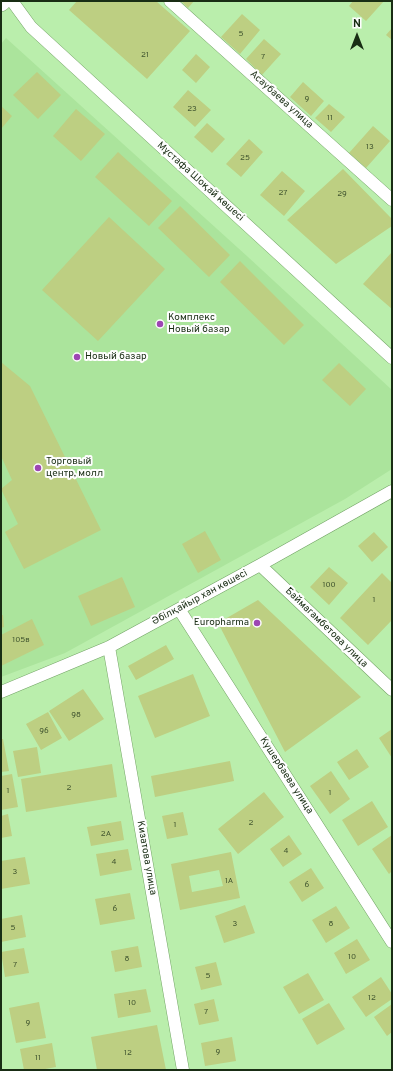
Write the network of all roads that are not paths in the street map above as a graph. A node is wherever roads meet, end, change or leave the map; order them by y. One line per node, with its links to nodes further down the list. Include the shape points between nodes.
1 (12, 1): 4 (street, Мұстафа Шоқай көшесі, via 31,27)
2 (170, 1): 3 (street, Асаубаева улица)
3 (392, 200)
4 (392, 358)
5 (392, 491): 6 (street, Әбілқайыр хан көшесі)
6 (260, 565): 7 (street, Әбілқайыр хан көшесі); 9 (street, Баймагамбетова улица)
7 (179, 609): 8 (street, Әбілқайыр хан көшесі); 11 (street, Кушербаева улица)
8 (109, 647): 10 (street, Әбілқайыр хан көшесі); 12 (street, Кизатова улица)
9 (392, 690)
10 (1, 692)
11 (392, 942)
12 (183, 1070)

